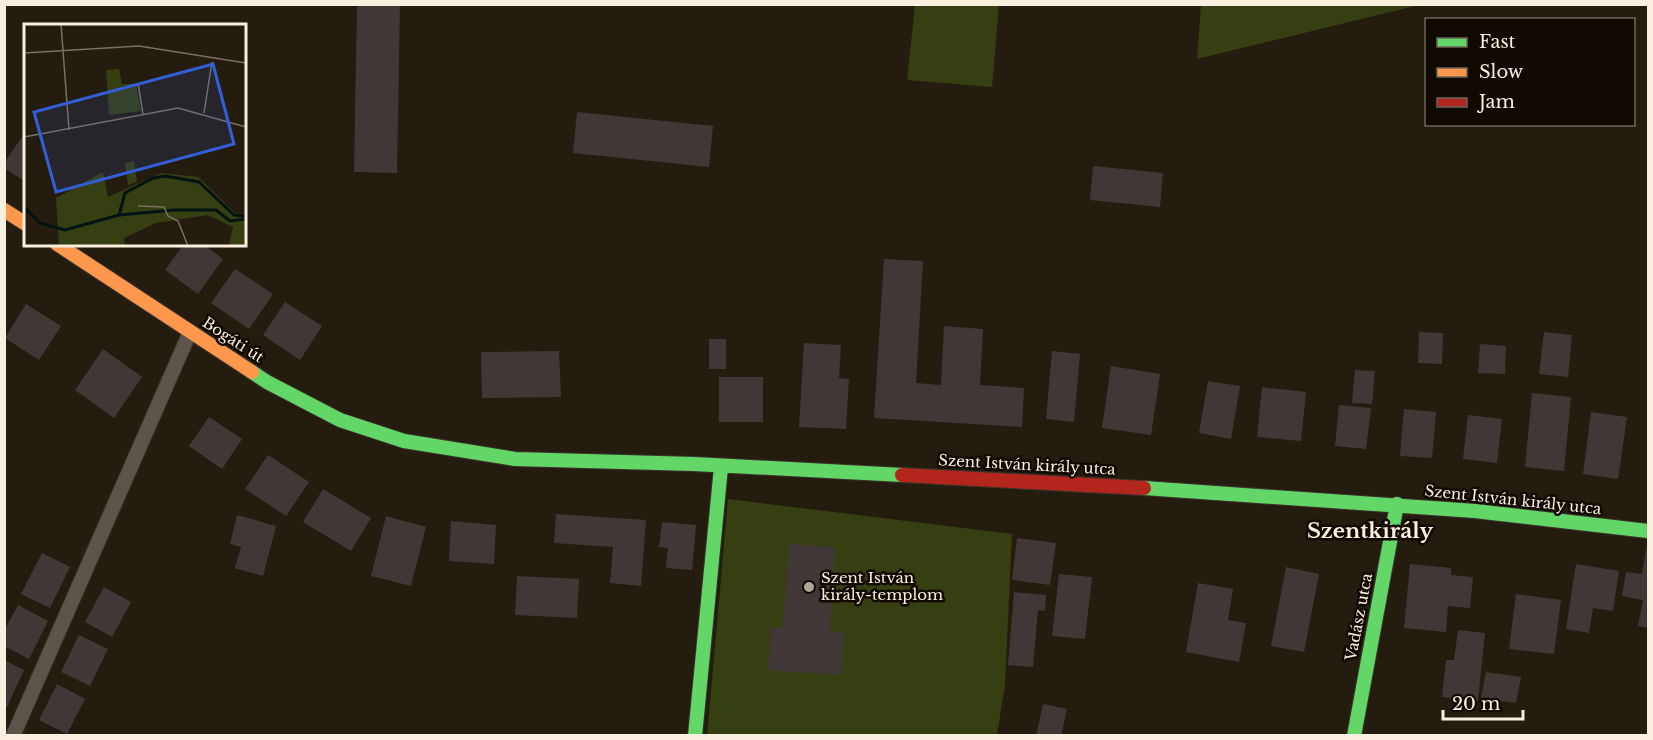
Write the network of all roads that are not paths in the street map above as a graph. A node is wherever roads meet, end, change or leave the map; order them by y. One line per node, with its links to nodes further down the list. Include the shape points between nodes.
1 (4, 210): 2 (street)
2 (24, 223)
3 (60, 246): 4 (street, Bogáti út)
4 (190, 332): 5 (street, Bogáti út, via 267,382 340,420); 9 (lane)
5 (404, 441): 6 (street, Szent István király utca, via 515,459)
6 (721, 467): 7 (street, Szent István király utca); 10 (street)
7 (1398, 504): 8 (street, Szent István király utca); 11 (street, Vadász utca)
8 (1648, 531)
9 (13, 735)
10 (695, 735)
11 (1354, 735)

